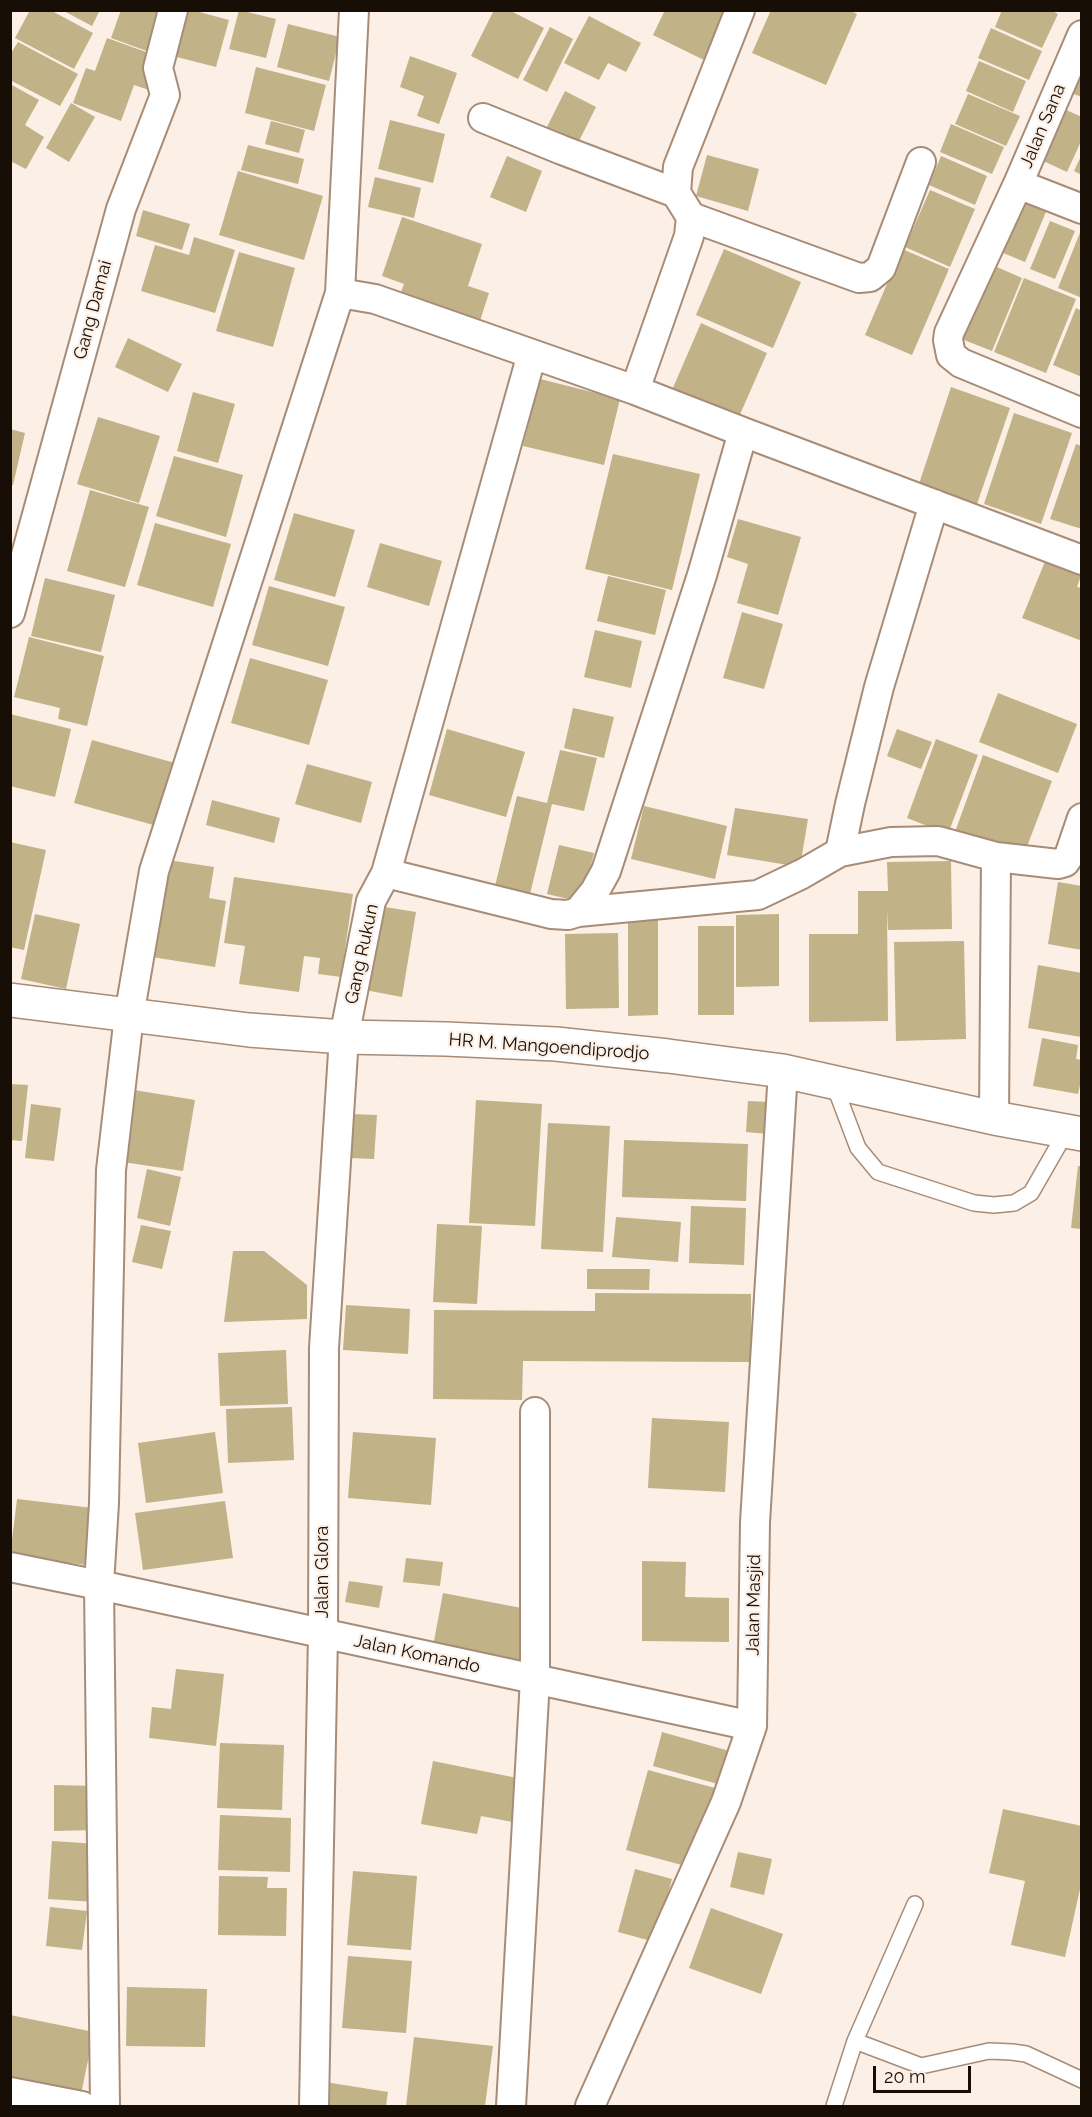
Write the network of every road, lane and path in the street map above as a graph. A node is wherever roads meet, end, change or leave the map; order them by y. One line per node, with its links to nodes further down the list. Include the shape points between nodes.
1 (173, 10): 18 (street, Gang Damai, via 158,68 165,95 121,209)
2 (354, 10): 11 (street)
3 (740, 10): 8 (street, via 678,167)
4 (1082, 35): 7 (street, Jalan Sana)
5 (483, 118): 8 (street)
6 (921, 162): 10 (street, via 881,268 870,277 859,278)
7 (1018, 184): 9 (street); 14 (street, Jalan Sana, via 949,333 949,348 961,363)
8 (676, 193): 10 (street)
9 (1082, 209)
10 (691, 217): 13 (street, via 689,236)
11 (340, 293): 12 (street, via 375,299); 25 (street, via 154,871)
12 (532, 354): 13 (street); 22 (street, Gang Rukun)
13 (635, 390): 15 (street)
14 (1082, 413)
15 (743, 432): 16 (street); 23 (street, via 702,575 606,871)
16 (934, 504): 17 (street); 20 (street, via 879,687)
17 (1082, 560)
18 (10, 613)
19 (1082, 818): 21 (street, via 1065,862 1052,865)
20 (840, 852): 21 (street, via 891,842 938,841); 23 (street, via 758,895)
21 (996, 857): 29 (street)
22 (386, 873): 23 (street, via 551,914); 26 (street, Gang Rukun, via 371,902)
23 (578, 912)
24 (10, 1000): 25 (main road, HR M. Mangoendiprodjo)
25 (129, 1016): 26 (main road, HR M. Mangoendiprodjo); 33 (street, via 111,1170)
26 (345, 1037): 27 (main road, HR M. Mangoendiprodjo, via 556,1044); 34 (street, Jalan Glora, via 324,1348)
27 (783, 1071): 28 (main road, HR M. Mangoendiprodjo); 36 (street, Jalan Masjid, via 755,1522)
28 (833, 1081): 29 (main road, HR M. Mangoendiprodjo); 30 (lane, via 858,1148 878,1172 974,1203 1014,1203 1031,1193)
29 (994, 1118): 30 (main road, HR M. Mangoendiprodjo)
30 (1074, 1133)
31 (536, 1412): 35 (street)
32 (10, 1567): 33 (street, Jalan Komando)
33 (99, 1585): 34 (street, Jalan Komando); 42 (street)
34 (323, 1634): 35 (street, Jalan Komando); 43 (street, Jalan Glora)
35 (535, 1678): 36 (street, Jalan Komando); 44 (street)
36 (752, 1726): 45 (street, Jalan Masjid, via 726,1802)
37 (915, 1904): 38 (lane)
38 (855, 2041): 39 (lane, via 921,2066 990,2051 1012,2052); 46 (lane)
39 (1082, 2080)
40 (10, 2092): 41 (street)
41 (82, 2106)
42 (105, 2106)
43 (314, 2106)
44 (511, 2106)
45 (590, 2106)
46 (834, 2106)

